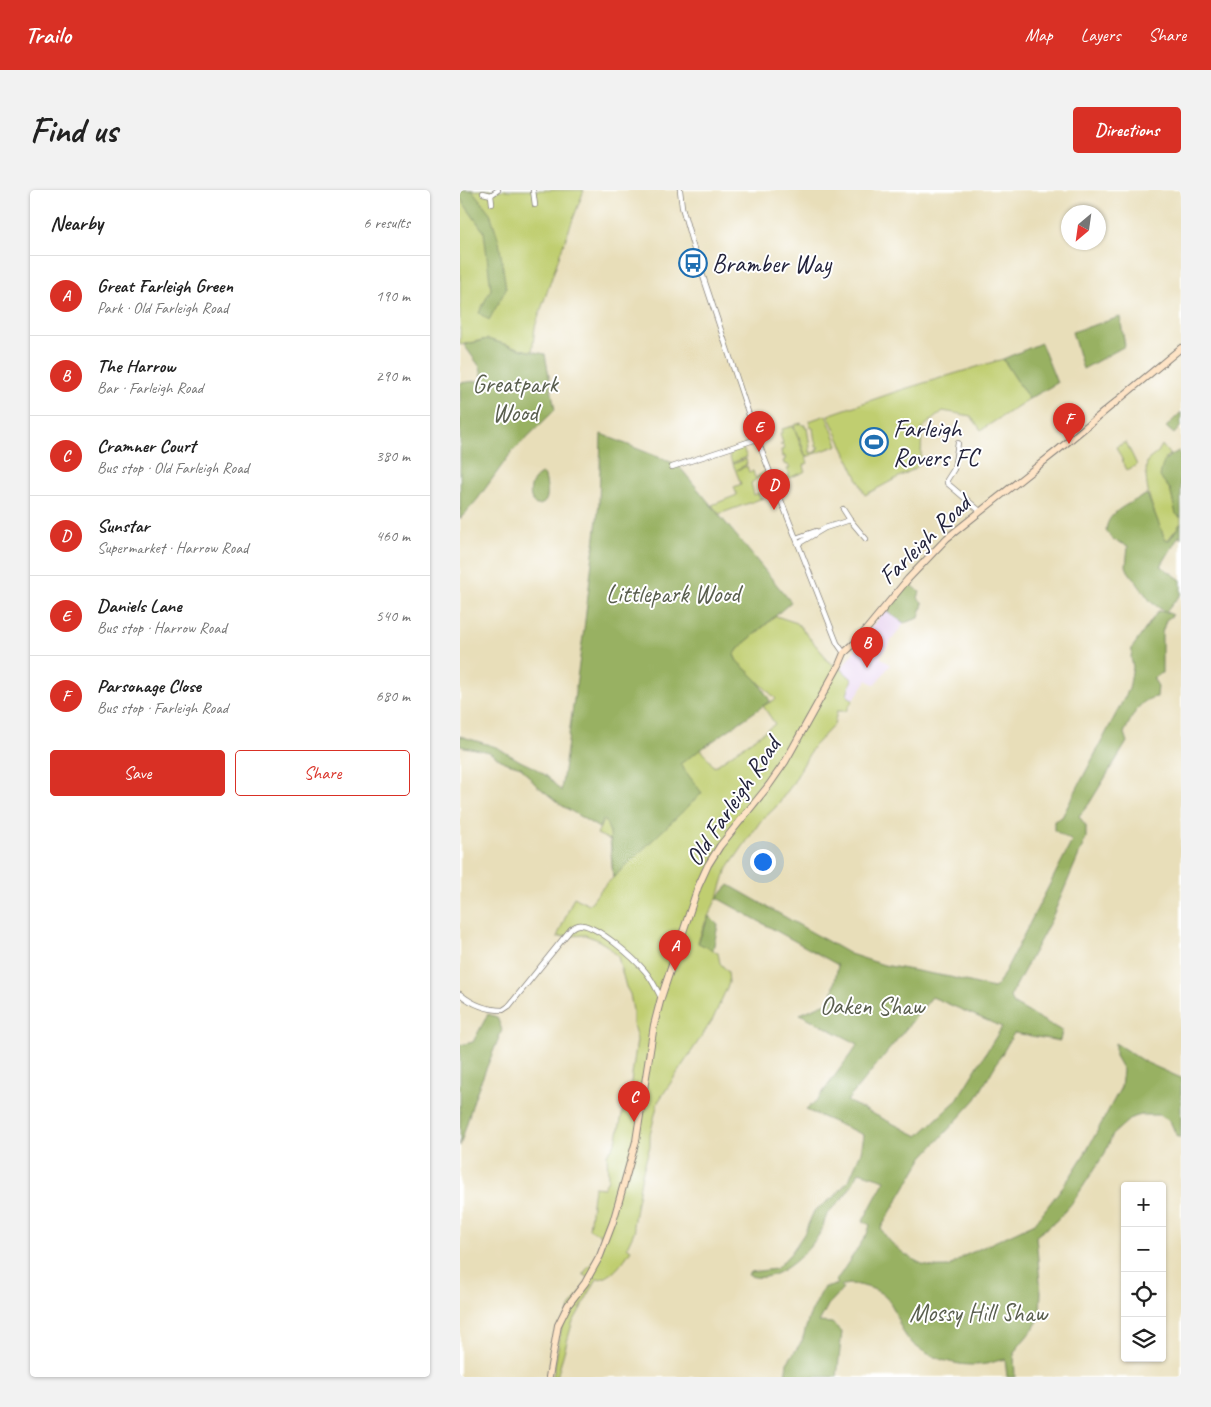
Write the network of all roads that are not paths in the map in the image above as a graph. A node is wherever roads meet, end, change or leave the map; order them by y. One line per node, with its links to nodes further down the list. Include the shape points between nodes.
1 (498, 190): 5 (street)
2 (533, 190): 7 (street)
3 (680, 190): 9 (street, via 693,246)
4 (483, 193): 5 (street)
5 (491, 195): 6 (street)
6 (492, 204)
7 (535, 204)
8 (1181, 348): 13 (street, Farleigh Road)
9 (757, 439): 11 (street); 16 (street)
10 (958, 443): 13 (street, via 954,469 947,483)
11 (672, 467)
12 (843, 509): 14 (street)
13 (980, 511): 19 (street, Farleigh Road, via 924,561)
14 (850, 520): 15 (street); 17 (street)
15 (824, 528): 16 (street); 18 (street)
16 (796, 538): 18 (street)
17 (866, 539)
18 (798, 544): 19 (street, via 837,643)
19 (844, 653): 20 (street, Old Farleigh Road, via 785,762 708,865)
20 (666, 980): 21 (street); 23 (street, Old Farleigh Road)
21 (654, 984): 22 (street, via 637,962 611,940 582,925 571,929 503,1010 481,1006); 23 (street)
22 (460, 994)
23 (661, 998): 24 (street, Old Farleigh Road, via 636,1141 614,1222 600,1256 558,1325)
24 (549, 1377)

